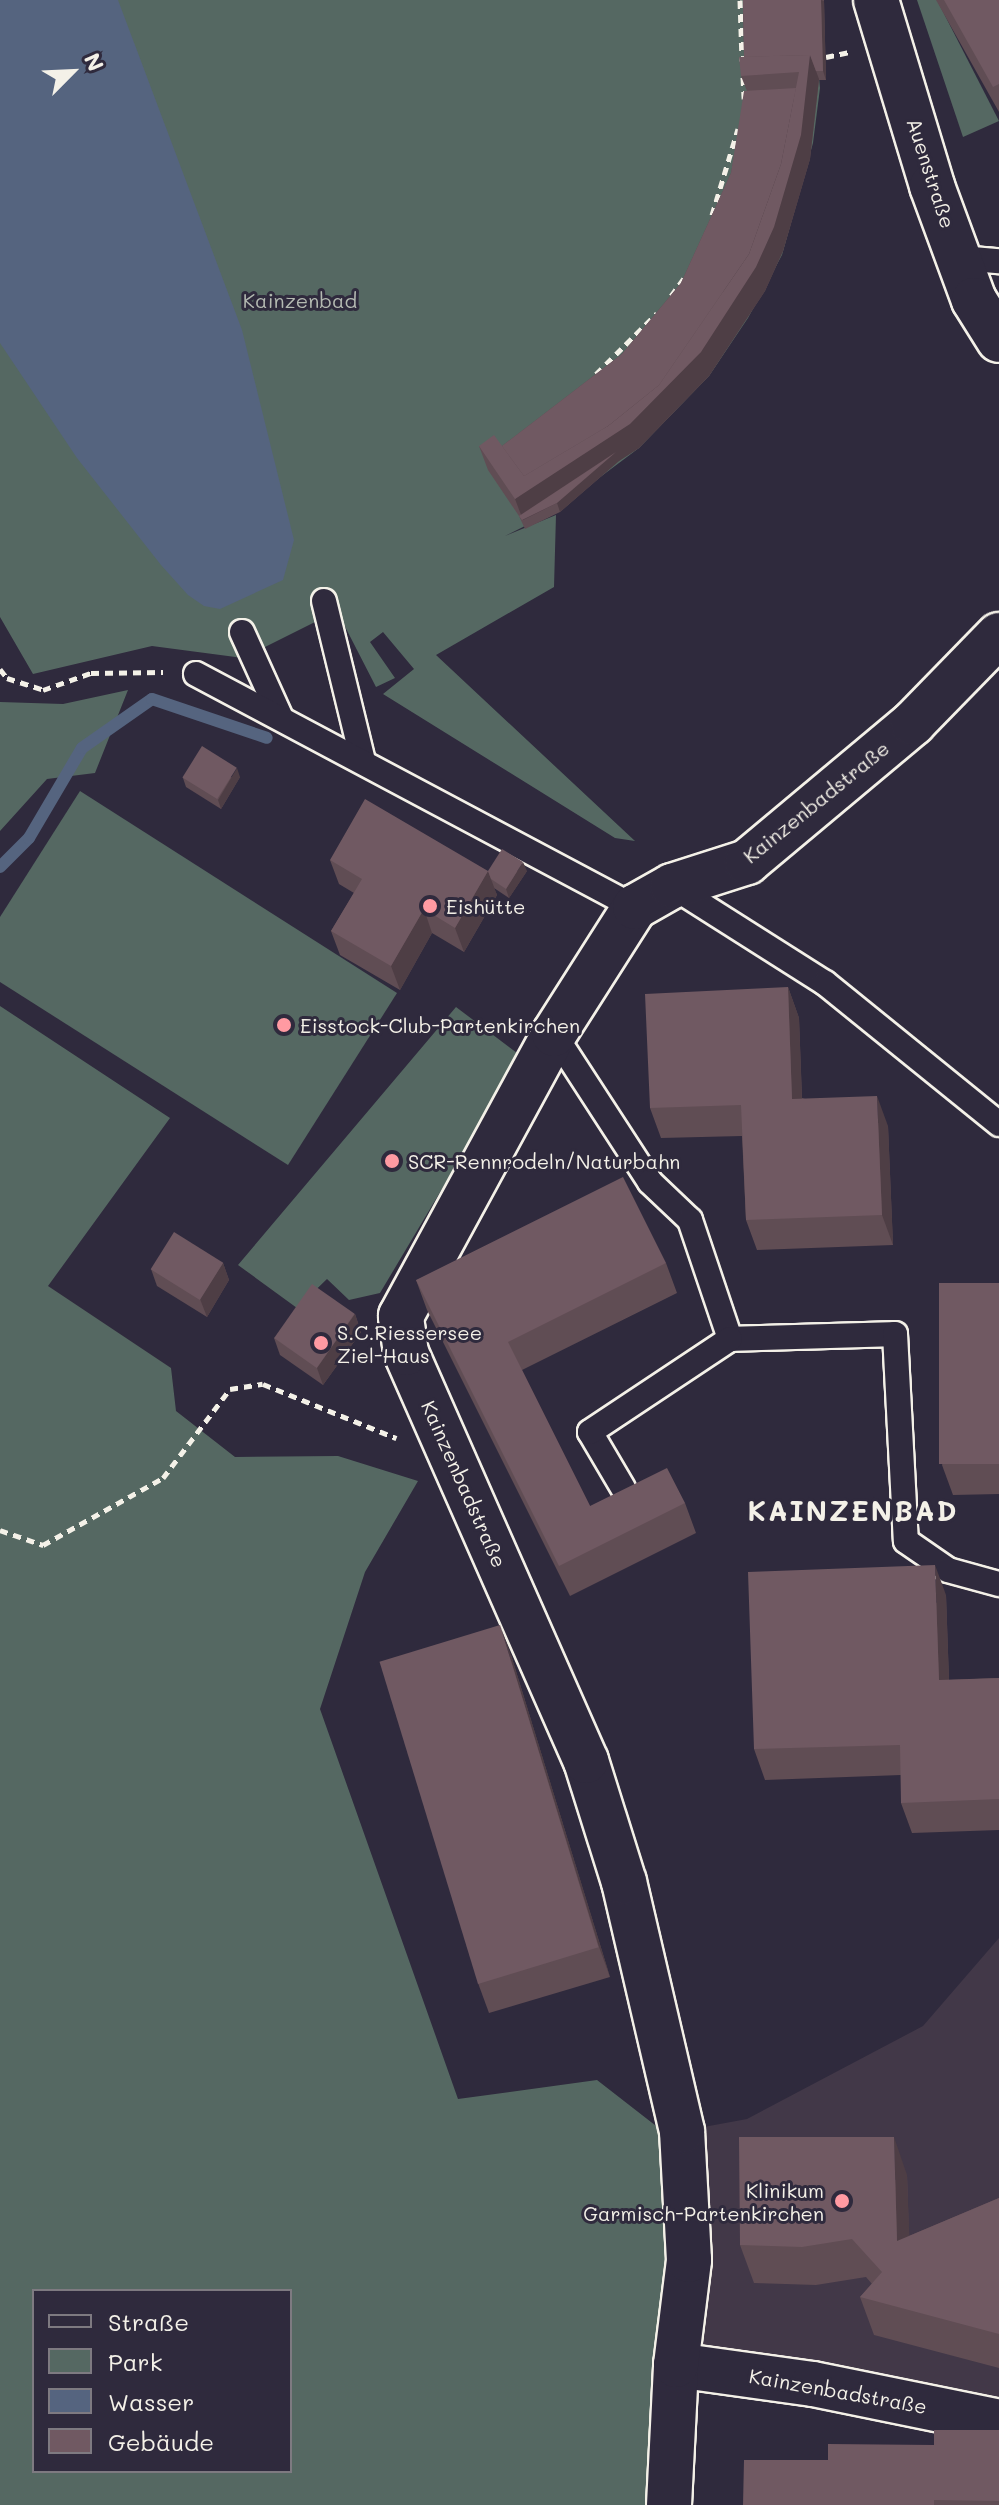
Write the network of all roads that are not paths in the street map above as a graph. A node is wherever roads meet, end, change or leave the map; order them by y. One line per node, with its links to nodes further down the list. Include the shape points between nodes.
1 (876, 0): 2 (street, Auenstraße, via 932,186)
2 (980, 260): 3 (street, Auenstraße, via 974,300)
3 (999, 340)
4 (324, 601): 9 (lane)
5 (242, 632): 8 (lane)
6 (999, 635): 10 (street, Kainzenbadstraße, via 913,723 747,862)
7 (196, 674): 8 (lane)
8 (281, 718): 9 (lane)
9 (363, 761): 10 (lane)
10 (654, 896): 11 (street, Kainzenbadstraße); 12 (lane, via 825,983)
11 (554, 1034): 13 (lane, via 650,1182 690,1220); 16 (street, Kainzenbadstraße, via 401,1316 406,1353 586,1761 624,1882 682,2131 689,2260)
12 (999, 1124)
13 (730, 1339): 14 (lane, via 590,1432); 15 (lane, via 895,1334 906,1541 948,1570)
14 (623, 1488)
15 (999, 1584)
16 (676, 2365): 17 (street, Kainzenbadstraße, via 813,2384); 18 (street, Kainzenbadstraße)
17 (999, 2422)
18 (669, 2505)

